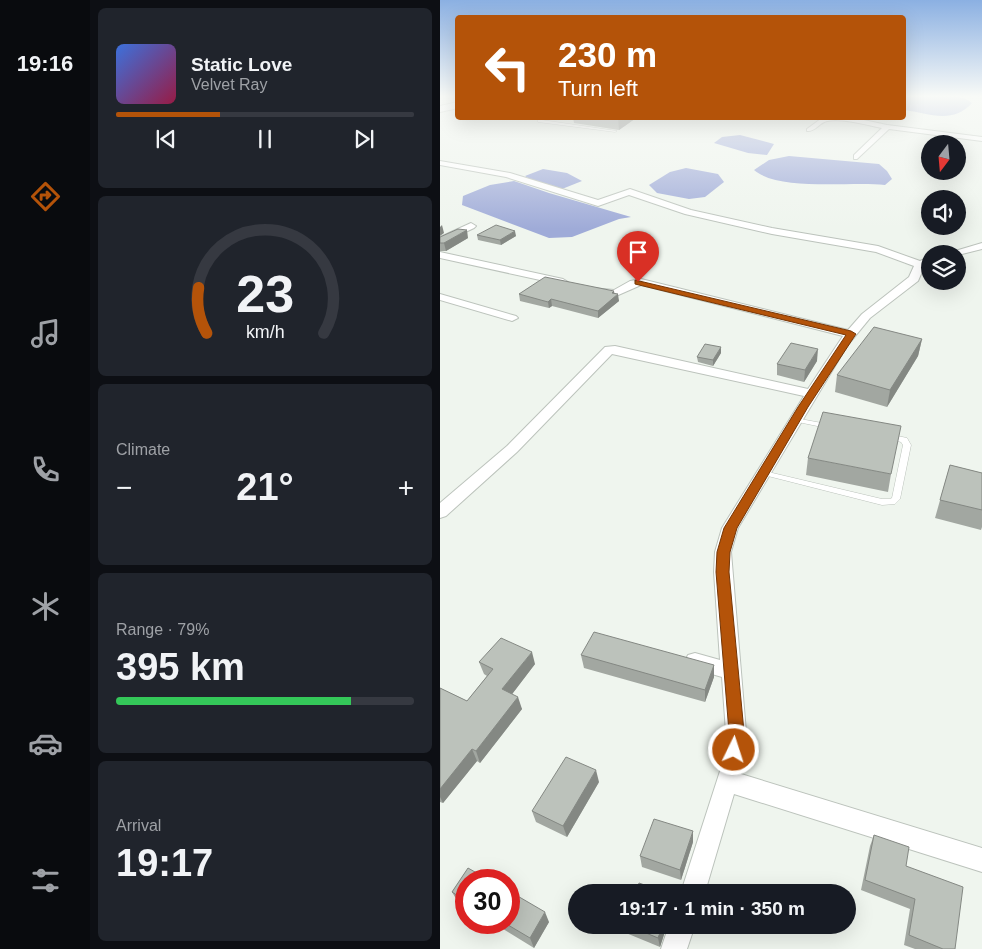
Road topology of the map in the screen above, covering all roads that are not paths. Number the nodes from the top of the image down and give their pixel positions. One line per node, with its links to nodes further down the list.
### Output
1 (874, 140): 2 (street)
2 (857, 157)
3 (440, 163): 9 (street)
4 (471, 226): 5 (street)
5 (440, 241)
6 (982, 246): 7 (street)
7 (966, 250)
8 (440, 256): 13 (street)
9 (921, 261)
10 (921, 268): 13 (street)
11 (440, 297): 12 (street)
12 (512, 318)
13 (851, 334): 14 (street)
14 (811, 394): 15 (street); 19 (street)
15 (795, 420): 16 (lane); 18 (street)
16 (834, 427)
17 (879, 434): 18 (lane)
18 (764, 472): 21 (street)
19 (440, 512)
20 (677, 656): 21 (street)
21 (732, 671): 22 (street)
22 (727, 781): 23 (street); 24 (street)
23 (982, 860)
24 (696, 884)
25 (679, 934): 26 (street)
26 (674, 949)

